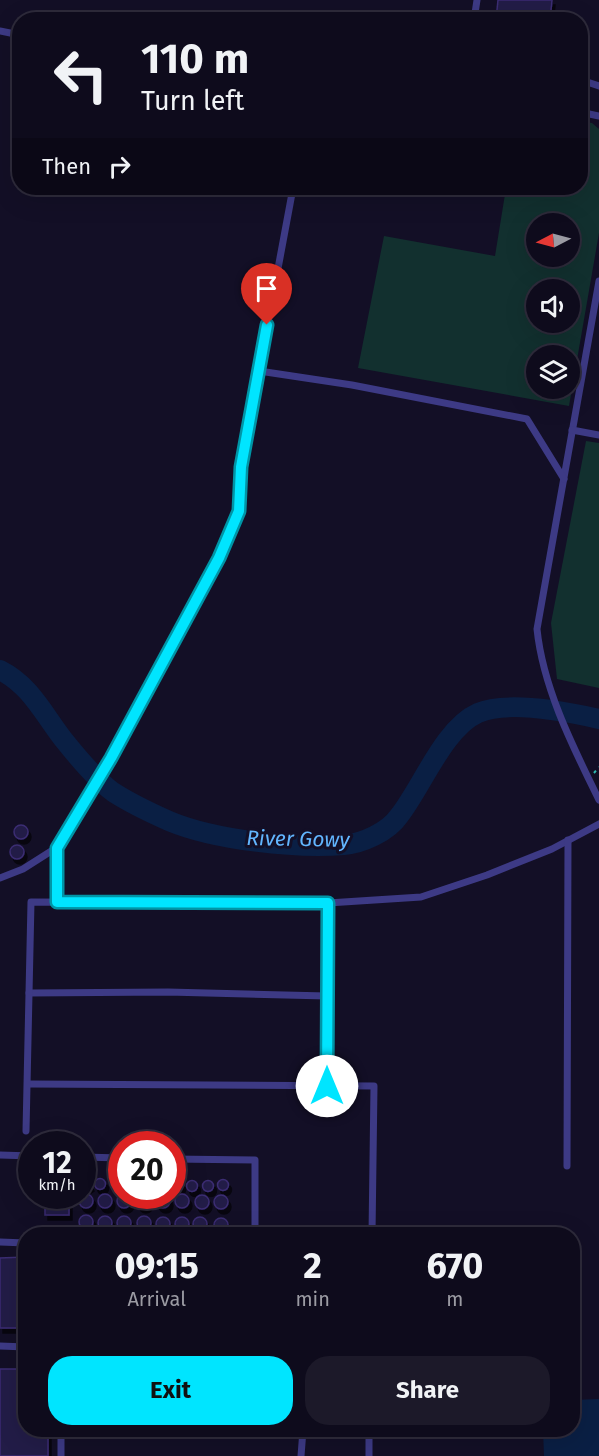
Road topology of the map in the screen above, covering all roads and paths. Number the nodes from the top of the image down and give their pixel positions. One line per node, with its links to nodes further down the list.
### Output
1 (292, 195): 3 (lane)
2 (599, 281): 4 (lane)
3 (259, 371): 6 (lane); 10 (lane)
4 (572, 430): 5 (lane); 6 (lane)
5 (599, 435)
6 (564, 479): 7 (lane)
7 (599, 800)
8 (599, 824): 9 (lane)
9 (568, 840): 13 (lane); 22 (lane)
10 (57, 848): 11 (lane); 12 (lane)
11 (0, 878)
12 (57, 902): 13 (lane); 14 (lane)
13 (328, 903): 15 (lane)
14 (29, 993): 15 (lane); 16 (lane)
15 (327, 996): 17 (lane)
16 (27, 1084): 17 (lane); 18 (lane)
17 (327, 1086): 24 (lane)
18 (26, 1131)
19 (0, 1155): 20 (lane)
20 (18, 1156)
21 (186, 1159): 23 (lane)
22 (567, 1166)
23 (255, 1227)
24 (372, 1227)
25 (0, 1242): 26 (lane)
26 (18, 1243)
27 (0, 1346): 28 (lane)
28 (18, 1347)
29 (61, 1437): 32 (lane)
30 (302, 1437): 33 (lane)
31 (369, 1437): 34 (lane)
32 (61, 1456)
33 (301, 1456)
34 (369, 1456)

